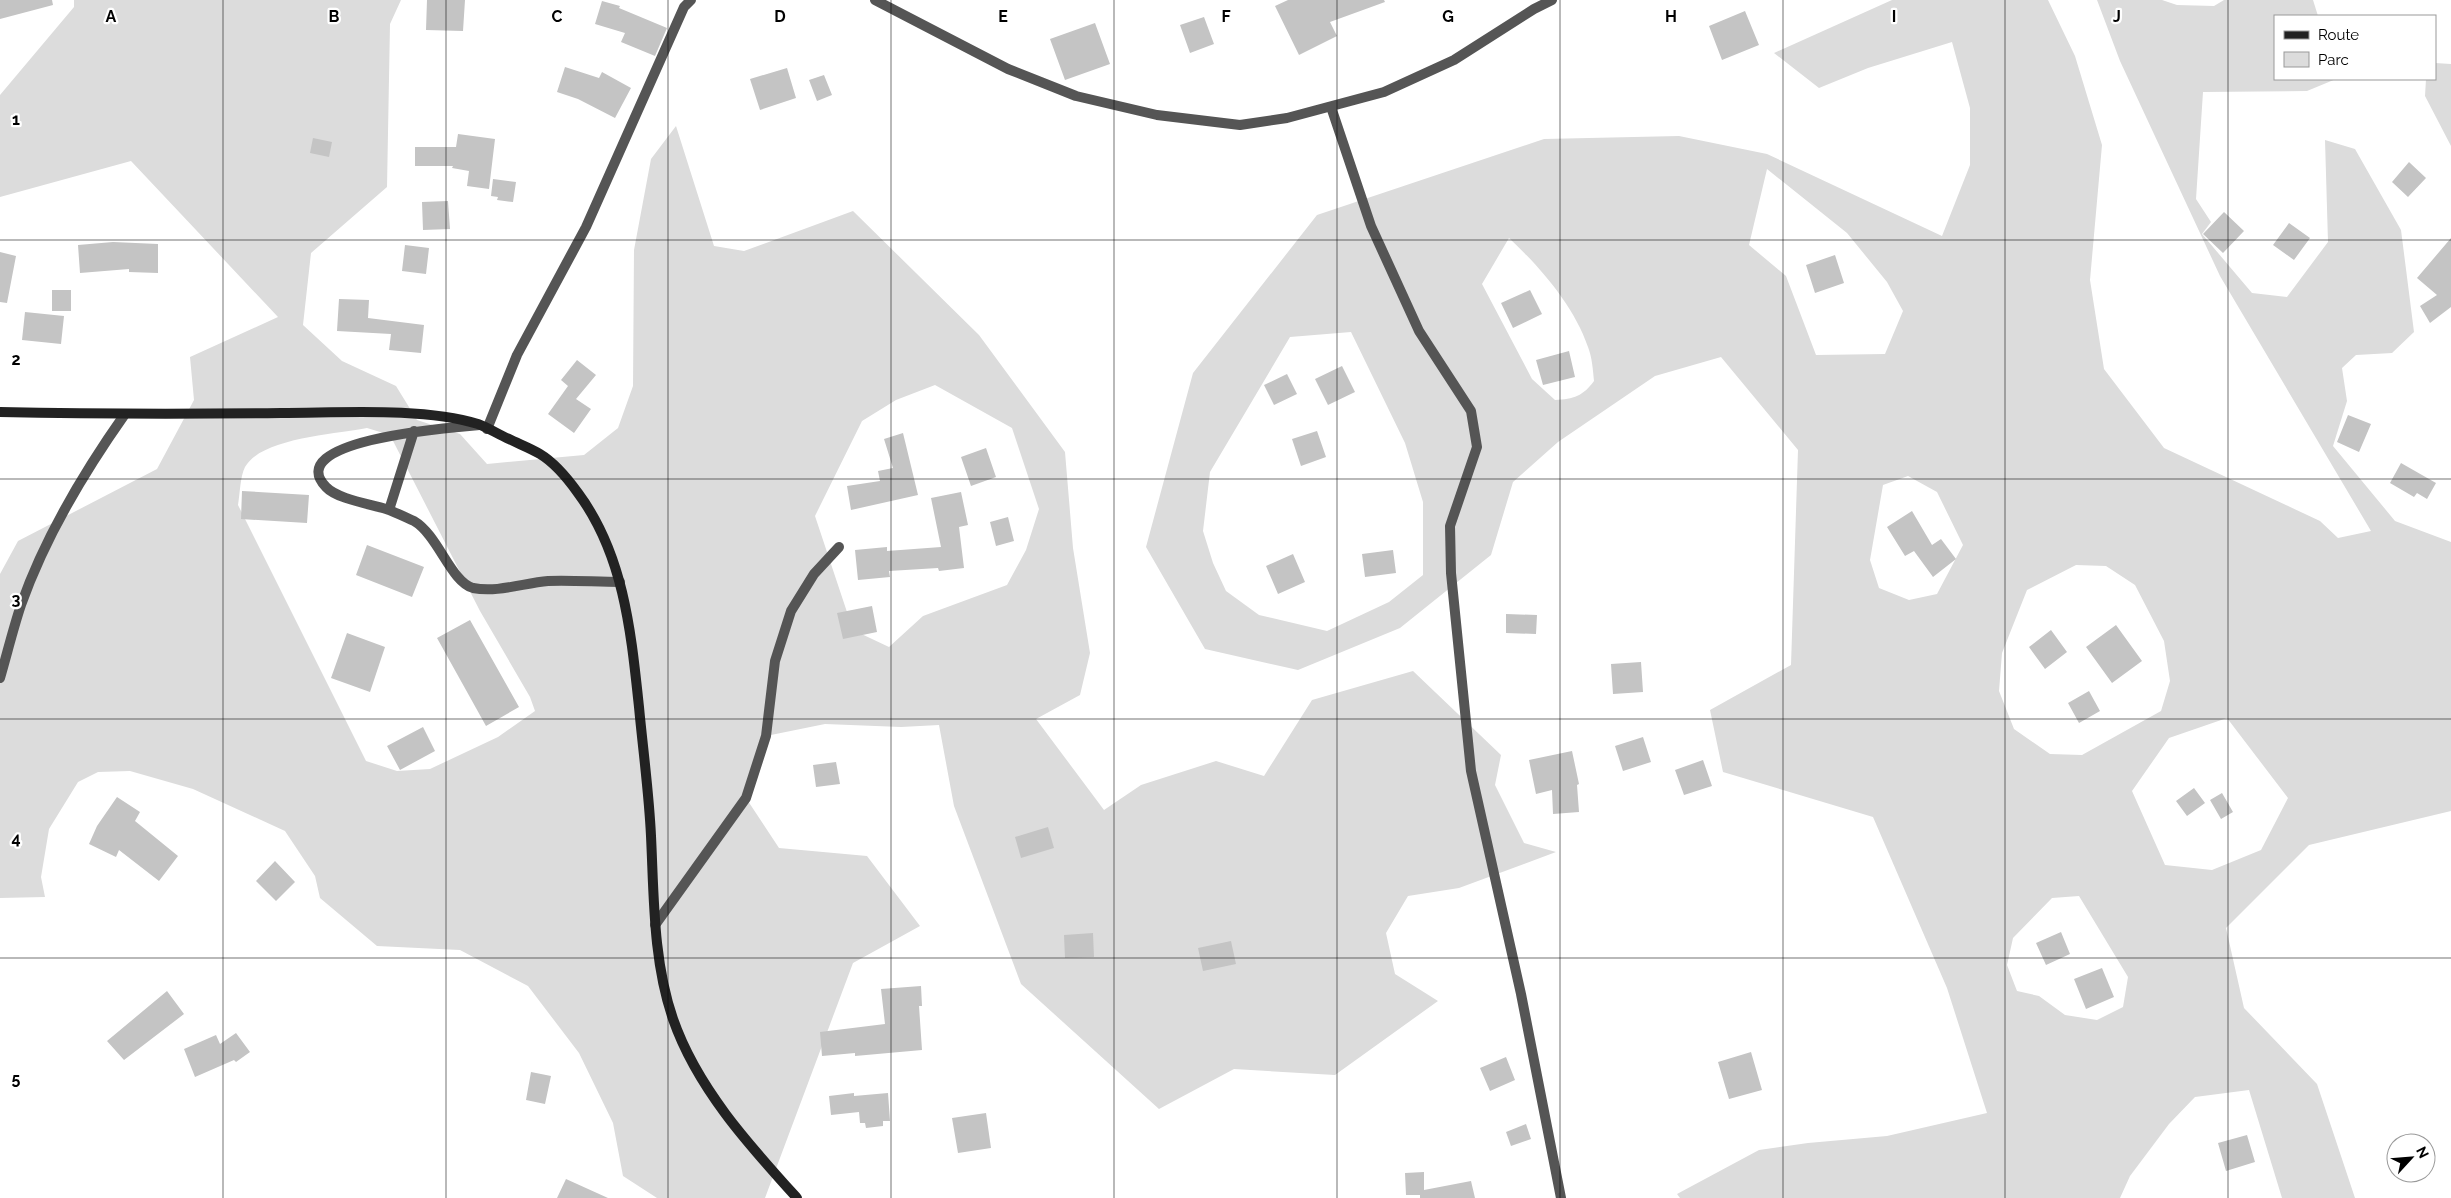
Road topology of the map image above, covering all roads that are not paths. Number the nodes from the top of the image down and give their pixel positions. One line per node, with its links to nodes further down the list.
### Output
1 (875, 0): 4 (street)
2 (1552, 0): 4 (street)
3 (684, 2): 7 (street)
4 (1331, 107): 15 (street)
5 (0, 412): 6 (main road)
6 (125, 414): 7 (main road); 12 (street)
7 (484, 427): 8 (street); 11 (main road)
8 (414, 431): 9 (street); 9 (street)
9 (389, 510): 11 (street)
10 (840, 547): 13 (street)
11 (620, 582): 13 (main road)
12 (0, 678)
13 (655, 925): 14 (main road)
14 (796, 1197)
15 (1562, 1198)

